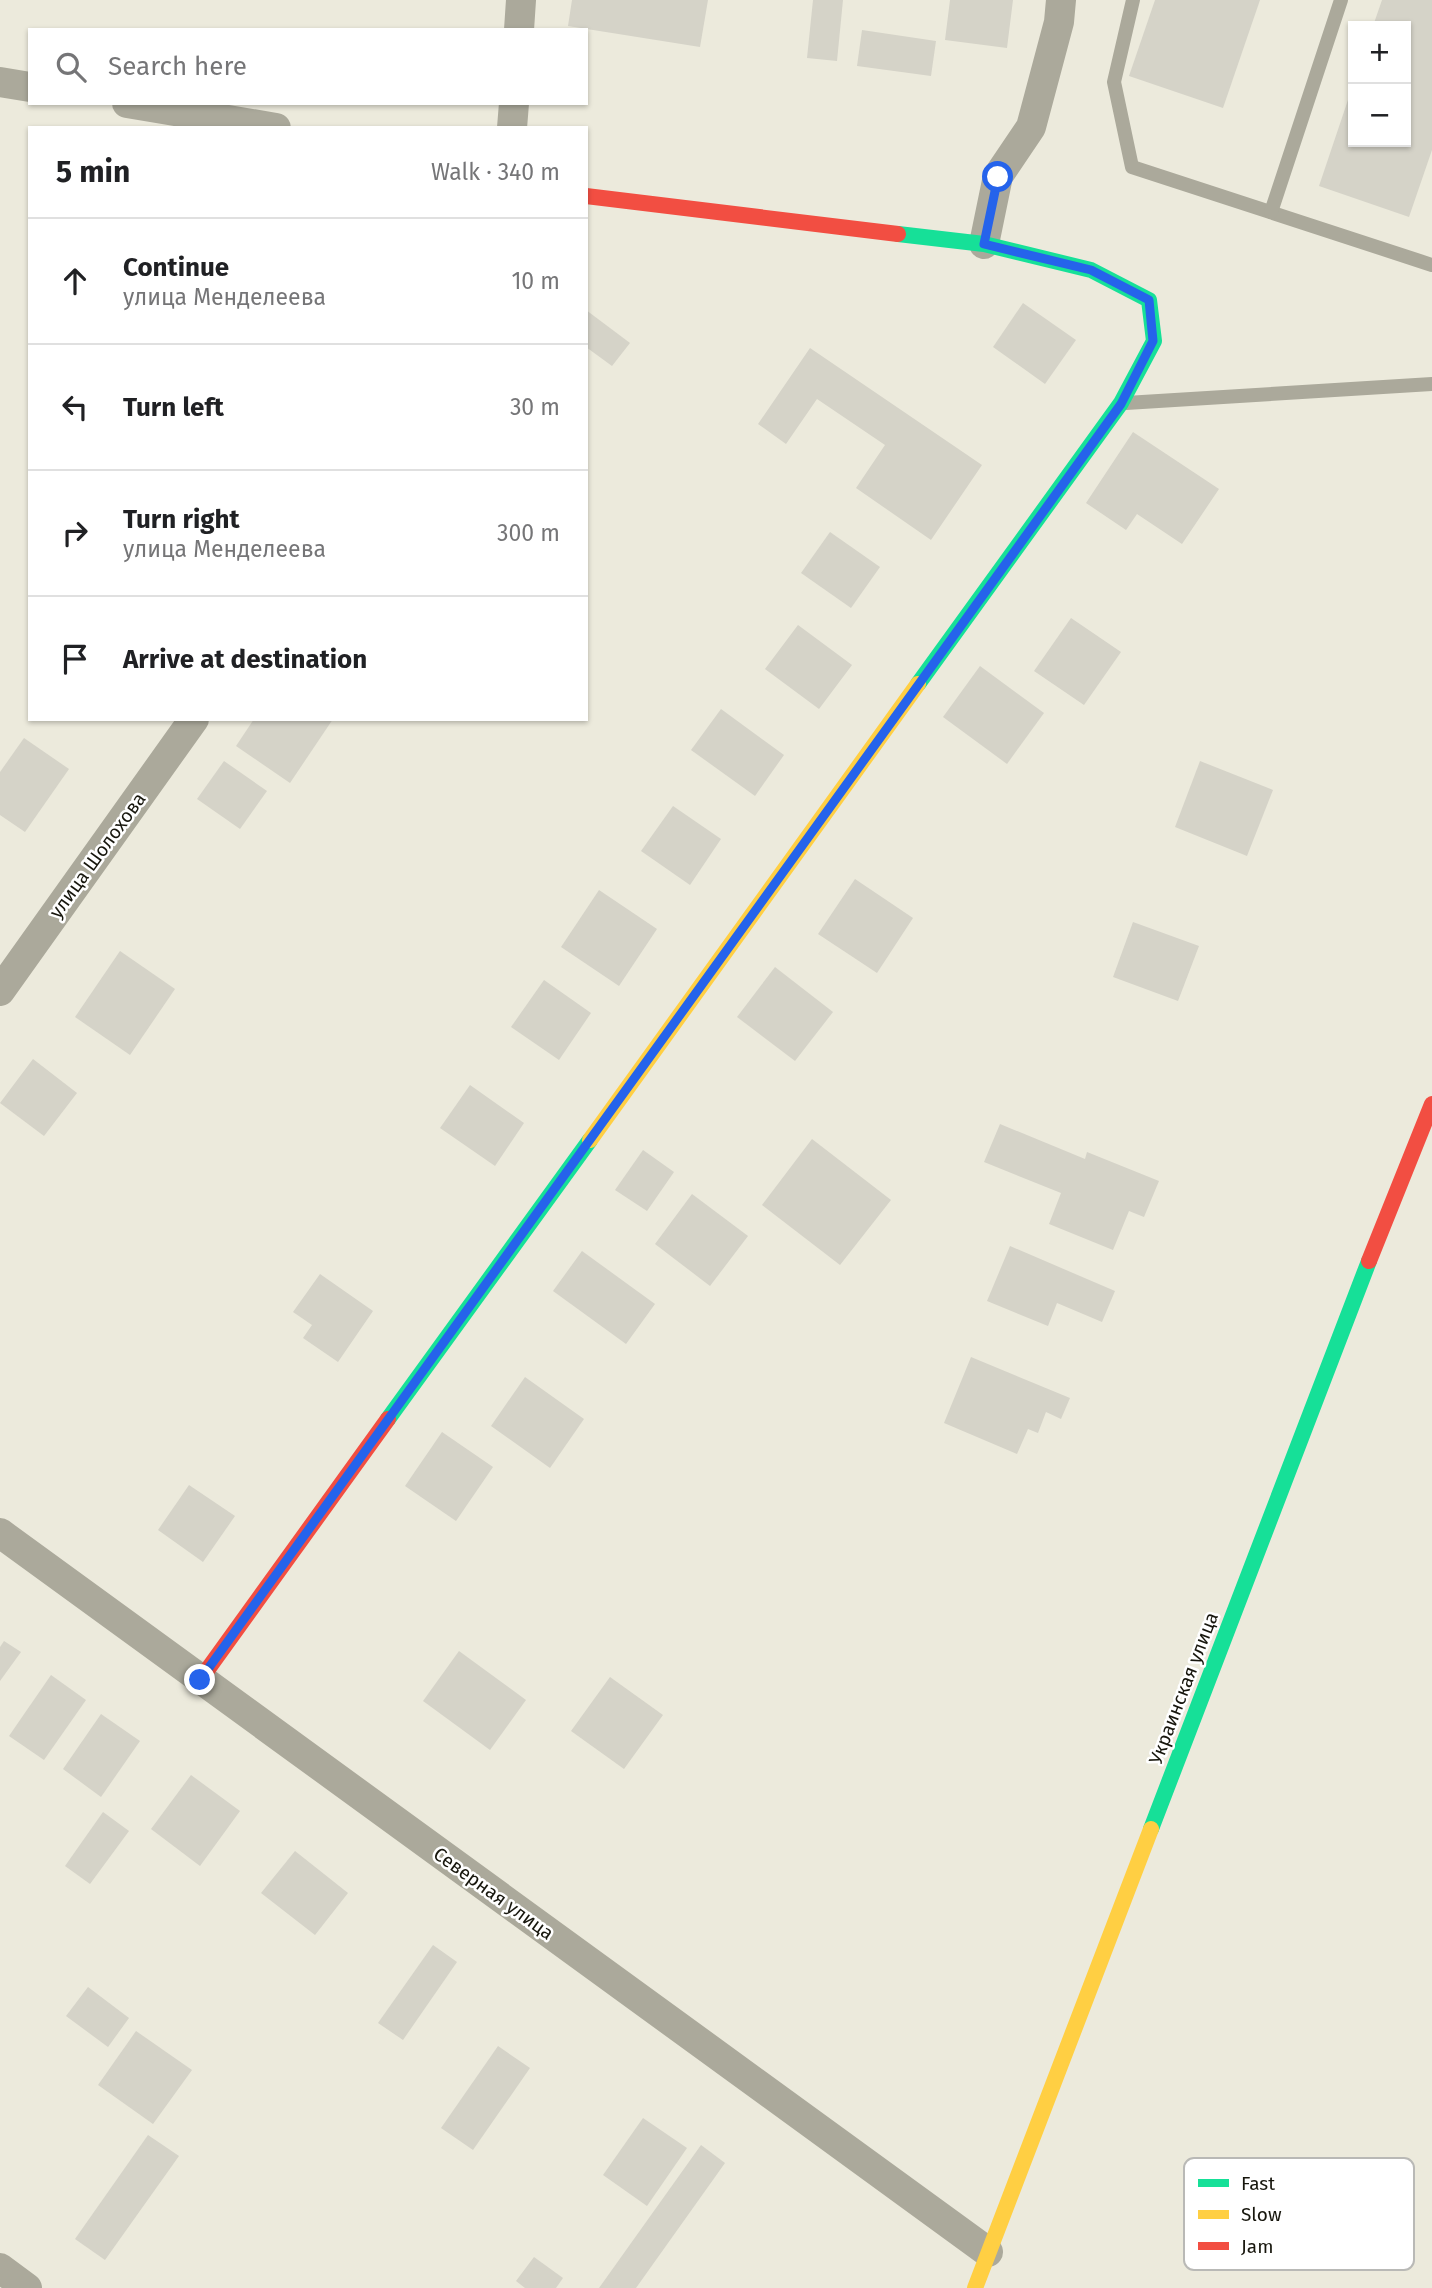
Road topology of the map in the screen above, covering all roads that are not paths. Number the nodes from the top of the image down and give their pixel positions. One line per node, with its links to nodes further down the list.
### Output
1 (521, 0): 5 (street)
2 (1061, 0): 14 (street)
3 (1133, 0): 13 (lane)
4 (1340, 0): 13 (lane)
5 (519, 28)
6 (0, 82): 7 (street)
7 (28, 87)
8 (139, 105): 10 (street)
9 (513, 105): 11 (street)
10 (264, 126)
11 (512, 126)
12 (588, 196): 14 (street)
13 (1271, 212): 15 (lane)
14 (984, 244): 17 (street)
15 (1432, 265)
16 (1432, 384): 17 (lane)
17 (1121, 404): 22 (street)
18 (193, 721): 19 (street, улица Шолохова)
19 (0, 991)
20 (1432, 1104): 23 (street, Украинская улица)
21 (0, 1533): 22 (street, Северная улица)
22 (200, 1680): 23 (street, Северная улица)
23 (988, 2252): 26 (street, Украинская улица)
24 (0, 2268): 25 (street)
25 (27, 2288)
26 (975, 2288)

